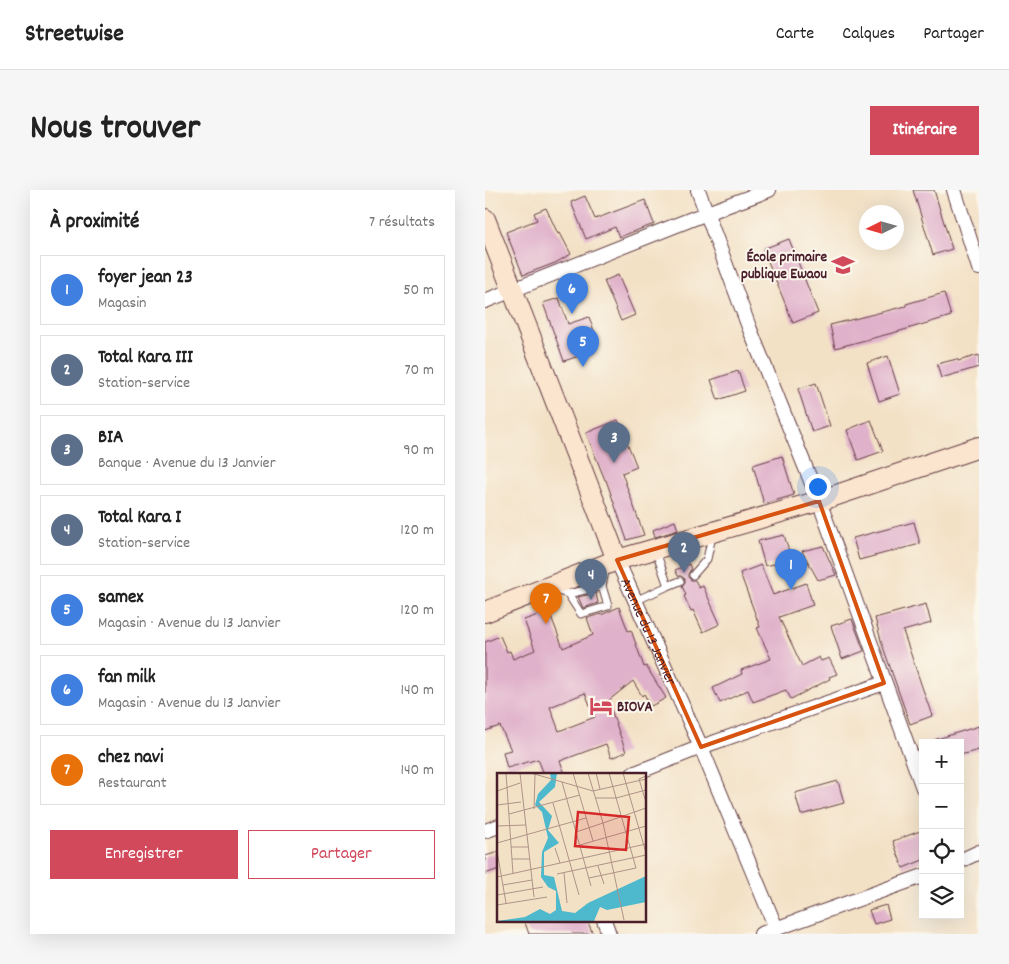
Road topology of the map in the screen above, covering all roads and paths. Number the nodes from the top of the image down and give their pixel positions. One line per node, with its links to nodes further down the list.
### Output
1 (698, 190): 4 (street)
2 (769, 190): 4 (street)
3 (954, 190): 6 (street)
4 (707, 212): 7 (street); 10 (street)
5 (485, 219): 7 (main road, Avenue du 13 Janvier)
6 (979, 268)
7 (513, 290): 8 (street); 13 (main road, Avenue du 13 Janvier)
8 (485, 301)
9 (979, 447): 10 (main road)
10 (819, 501): 11 (main road); 22 (street)
11 (713, 532): 12 (main road); 14 (lane)
12 (655, 549): 13 (main road); 17 (lane)
13 (611, 562): 16 (lane); 18 (main road); 20 (street, Avenue du 13 Janvier)
14 (693, 575)
15 (680, 581): 17 (lane)
16 (602, 586): 19 (lane); 19 (lane)
17 (668, 586): 20 (lane)
18 (547, 587): 19 (lane); 21 (main road)
19 (568, 594)
20 (635, 600): 23 (street, Avenue du 13 Janvier)
21 (485, 612)
22 (884, 683): 23 (street); 25 (street)
23 (701, 747): 24 (street); 32 (street, Avenue du 13 Janvier)
24 (636, 773)
25 (922, 784)
26 (497, 827): 27 (street)
27 (485, 831)
28 (979, 852): 29 (street)
29 (964, 859)
30 (919, 877): 32 (street)
31 (605, 922): 33 (street)
32 (776, 928): 34 (street)
33 (609, 934)
34 (761, 934)

